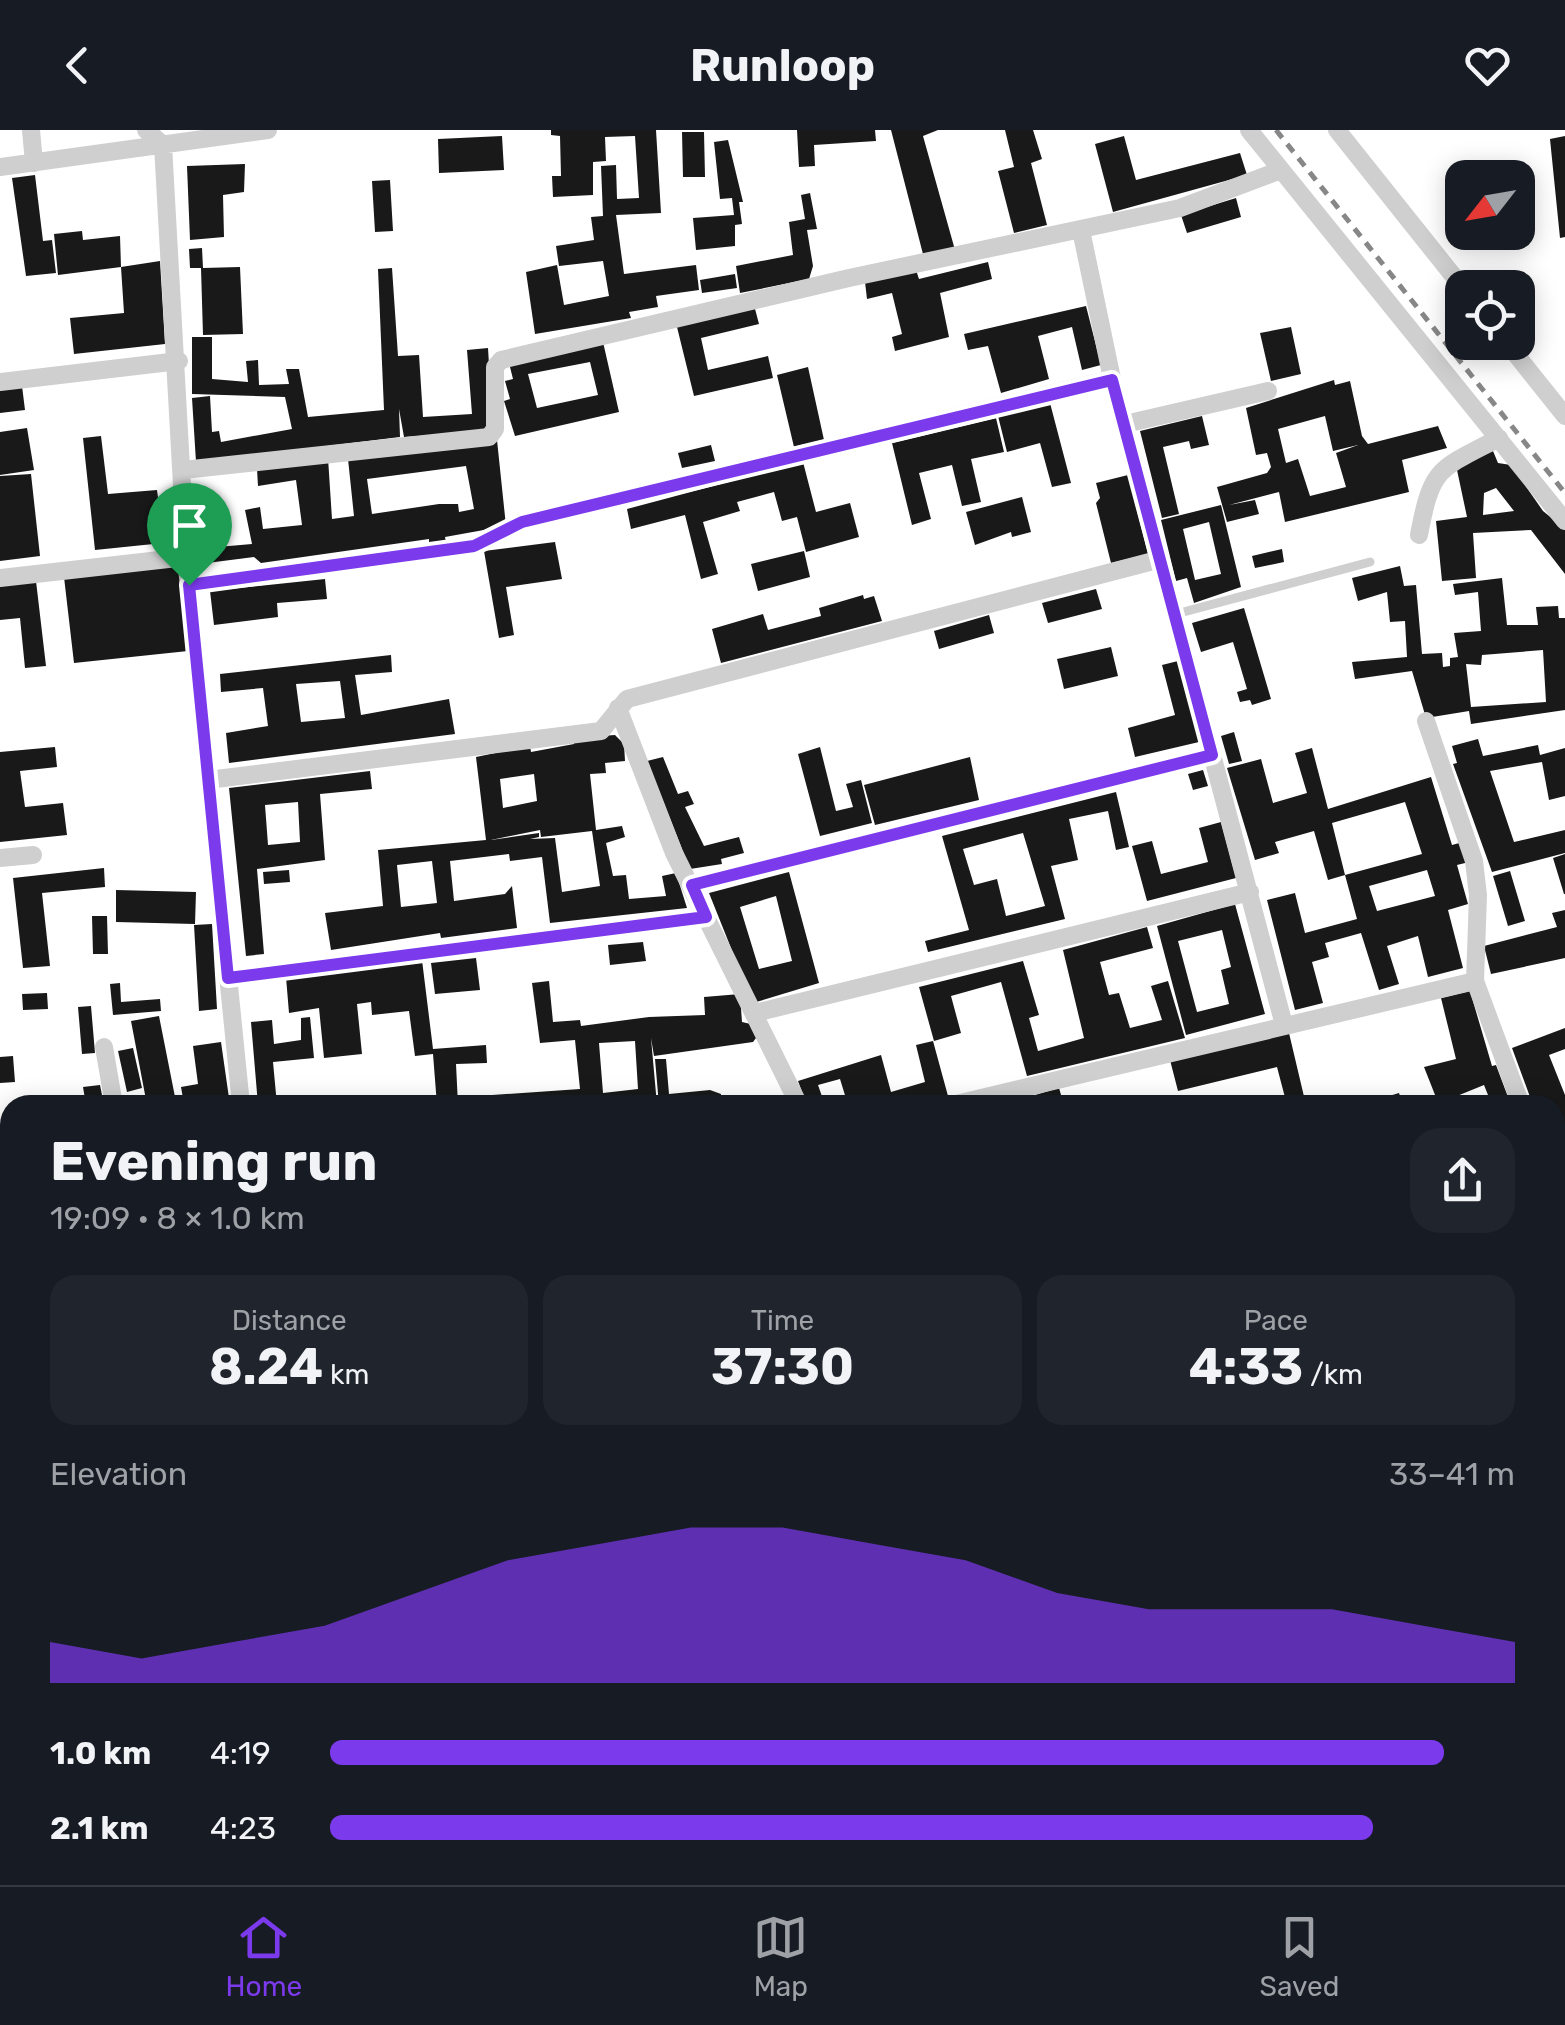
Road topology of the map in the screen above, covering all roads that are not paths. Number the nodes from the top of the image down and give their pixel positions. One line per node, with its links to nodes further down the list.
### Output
1 (31, 130): 7 (street)
2 (146, 130): 6 (street)
3 (268, 130): 6 (street)
4 (1249, 130): 9 (street)
5 (1337, 130): 11 (street)
6 (164, 145): 7 (street); 13 (street)
7 (34, 163): 8 (street)
8 (0, 167)
9 (1282, 170): 10 (street); 19 (street)
10 (1081, 230): 14 (street); 20 (street)
11 (1448, 270)
12 (1520, 360): 17 (street)
13 (179, 361): 15 (street); 20 (street)
14 (1112, 380): 18 (street); 27 (street)
15 (0, 382)
16 (1268, 391): 18 (street)
17 (1565, 416)
18 (1124, 424): 24 (street)
19 (1499, 438): 21 (street); 22 (street)
20 (184, 470): 23 (street)
21 (1565, 522)
22 (1419, 535)
23 (186, 557): 26 (street); 27 (street)
24 (1161, 559): 28 (street); 29 (street)
25 (1370, 562): 28 (lane)
26 (0, 578)
27 (189, 585): 32 (street)
28 (1176, 614): 31 (street)
29 (618, 708): 32 (street); 35 (street)
30 (1426, 720): 39 (street)
31 (1212, 755): 35 (street); 36 (street)
32 (208, 780): 38 (street)
33 (33, 855): 34 (street)
34 (0, 858)
35 (692, 885): 37 (street)
36 (1250, 892): 40 (street); 41 (street)
37 (706, 917): 38 (street); 40 (street)
38 (228, 978): 44 (street)
39 (1475, 981): 41 (street); 47 (street)
40 (755, 1013): 45 (street)
41 (1284, 1025): 46 (street)
42 (104, 1047): 43 (street)
43 (112, 1095)
44 (240, 1095)
45 (794, 1095)
46 (994, 1095)
47 (1517, 1095)

